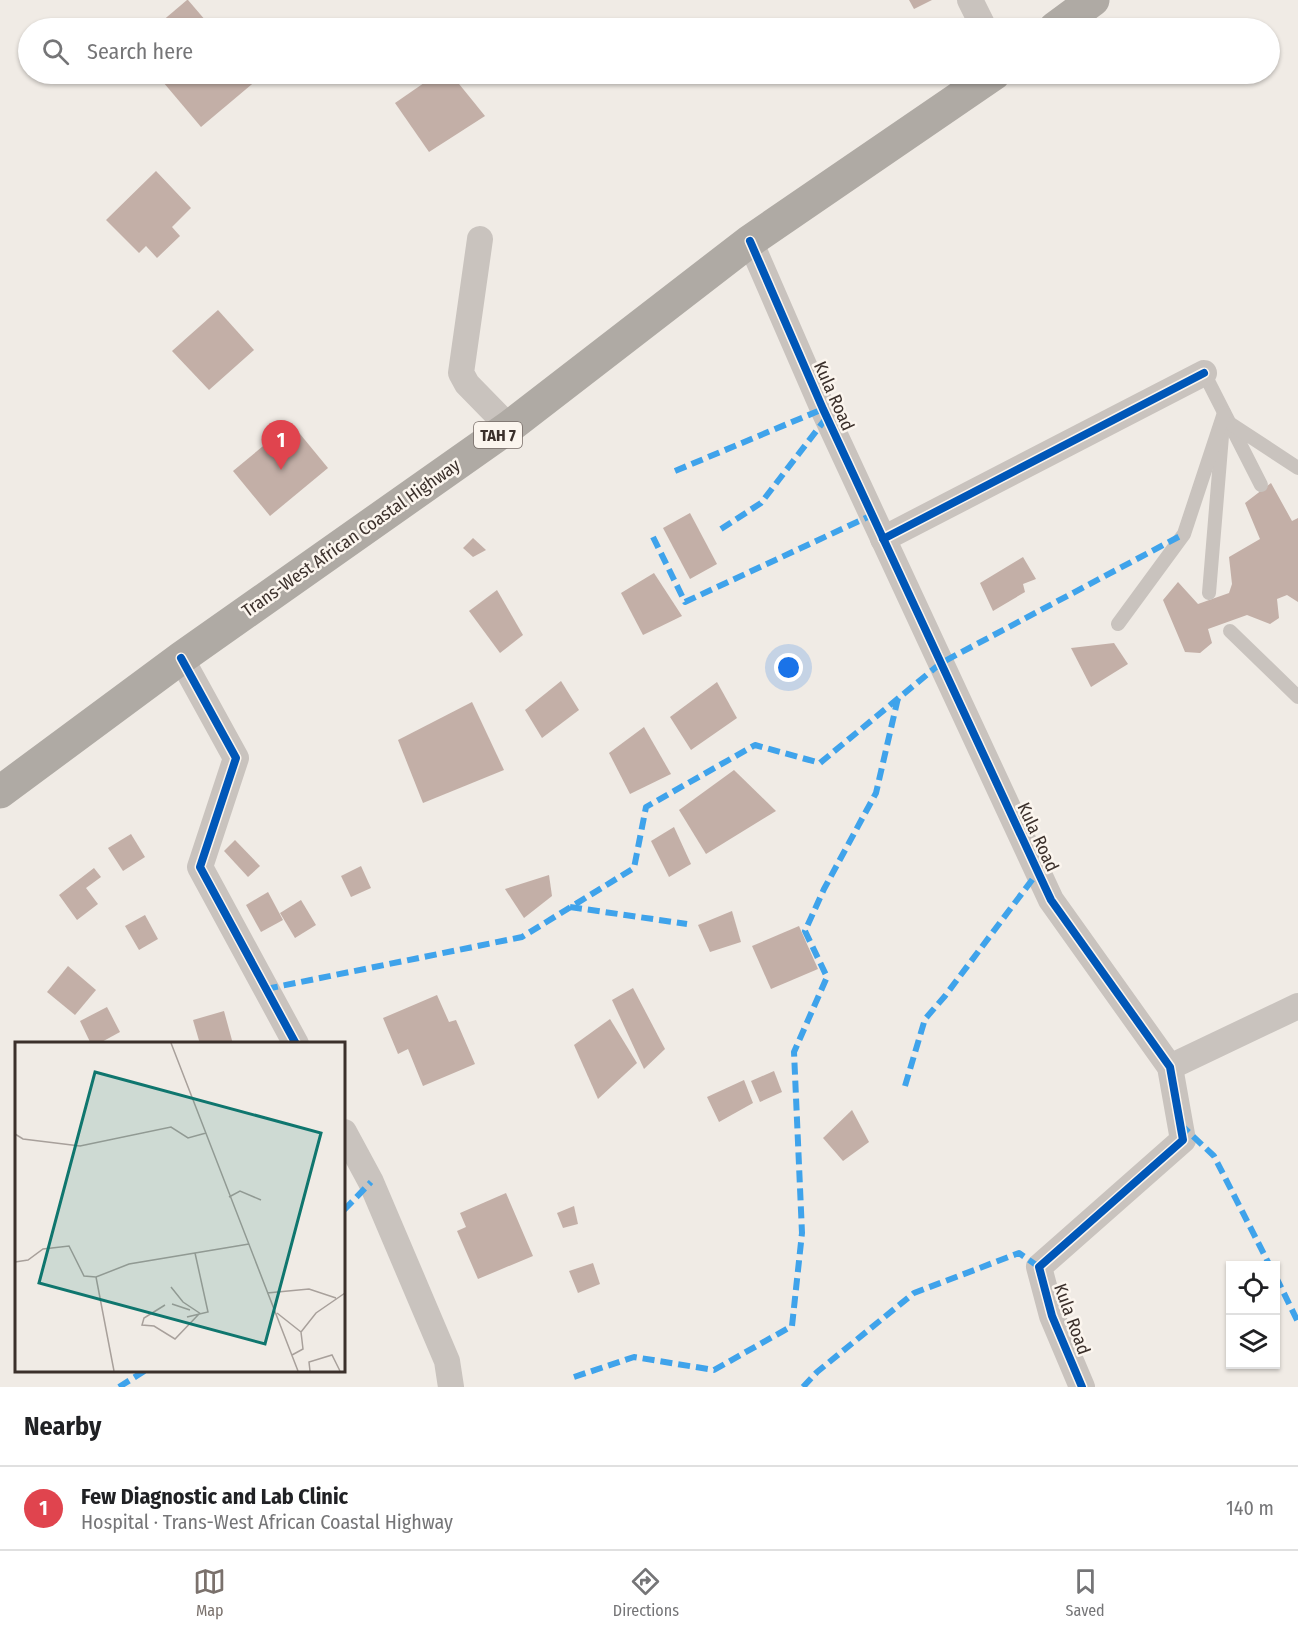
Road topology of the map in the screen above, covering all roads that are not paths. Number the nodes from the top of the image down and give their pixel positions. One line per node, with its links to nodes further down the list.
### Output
1 (969, 0): 3 (street)
2 (1092, 0): 4 (highway)
3 (979, 18)
4 (1068, 18)
5 (979, 84): 7 (highway, Trans-West African Coastal Highway / TAH 7)
6 (480, 239): 10 (street)
7 (750, 241): 10 (highway, Trans-West African Coastal Highway / TAH 7); 13 (street, Kula Road)
8 (1204, 373): 9 (lane); 13 (street)
9 (1227, 418): 11 (lane); 12 (lane); 14 (lane); 15 (lane)
10 (509, 427): 17 (highway, Trans-West African Coastal Highway / TAH 7)
11 (1298, 468)
12 (1261, 485)
13 (883, 539): 22 (street, Kula Road)
14 (1209, 593)
15 (1118, 624)
16 (1230, 631): 18 (lane)
17 (181, 658): 19 (highway, Trans-West African Coastal Highway / TAH 7); 21 (street)
18 (1298, 697)
19 (0, 792)
20 (1298, 1006): 22 (street)
21 (295, 1042)
22 (1170, 1067): 25 (street, Kula Road)
23 (345, 1134): 24 (street)
24 (451, 1387)
25 (1082, 1387)

